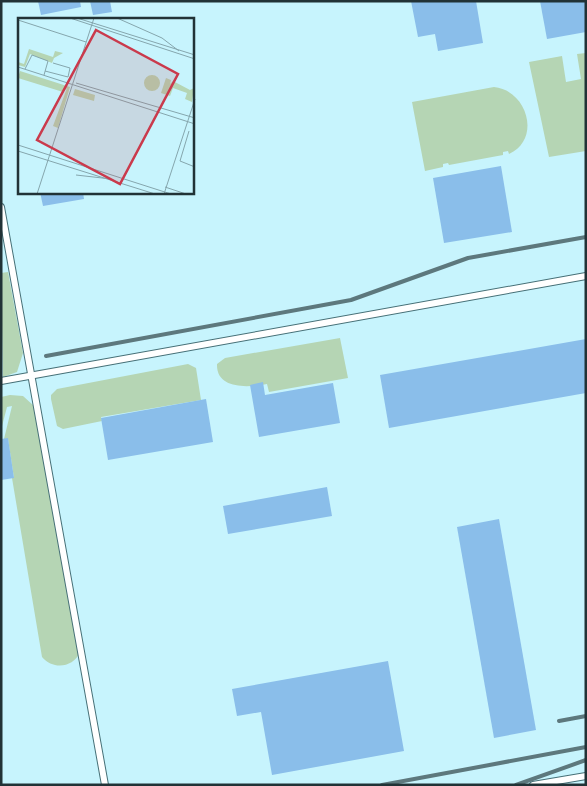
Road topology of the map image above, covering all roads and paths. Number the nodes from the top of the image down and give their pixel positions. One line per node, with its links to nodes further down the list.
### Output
1 (1, 207): 3 (lane)
2 (586, 276): 3 (lane)
3 (33, 376): 4 (lane); 6 (lane)
4 (1, 380)
5 (586, 776): 7 (lane)
6 (105, 785)
7 (533, 785)

